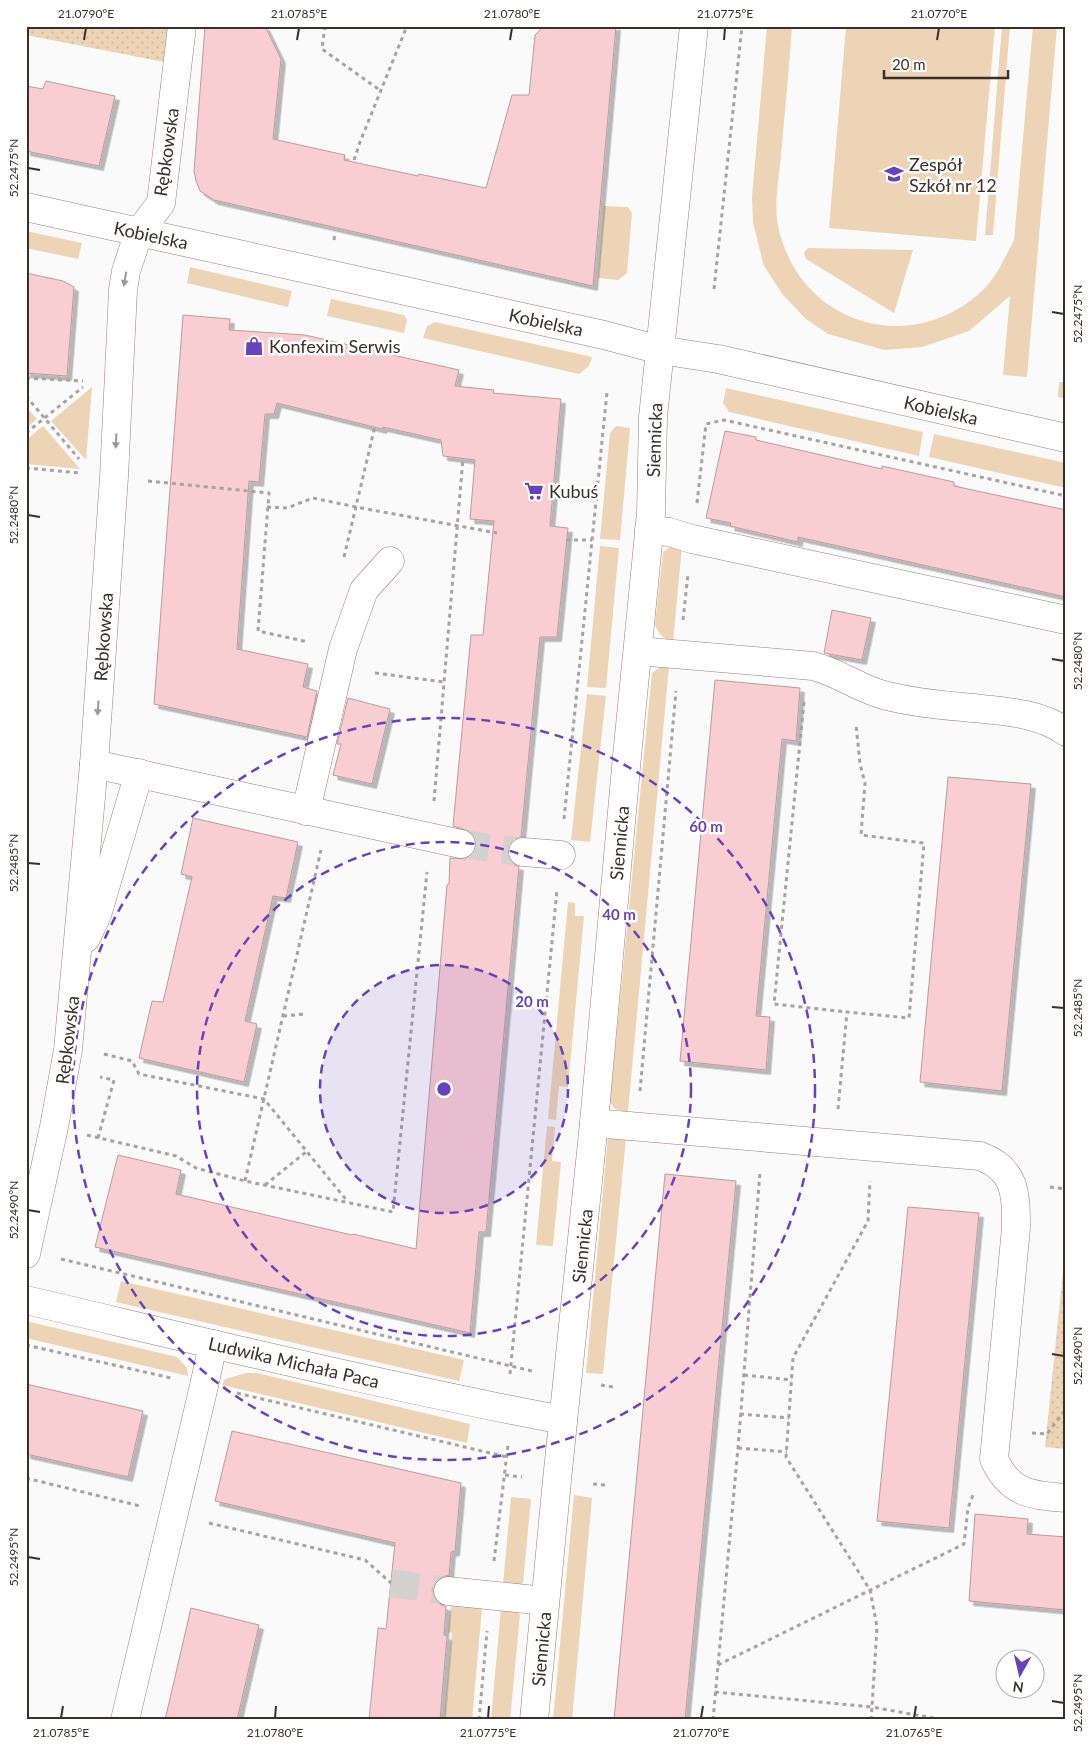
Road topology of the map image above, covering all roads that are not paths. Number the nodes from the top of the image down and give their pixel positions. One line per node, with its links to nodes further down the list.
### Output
1 (182, 26): 4 (street, Rębkowska)
2 (694, 26): 5 (street, Siennicka)
3 (26, 208): 4 (street, Kobielska)
4 (139, 232): 5 (street, Kobielska); 12 (street, Rębkowska, one-way to 12)
5 (660, 350): 6 (street, Kobielska); 7 (street, Siennicka)
6 (1066, 438)
7 (649, 530): 9 (street); 10 (street, Siennicka)
8 (390, 561): 14 (street)
9 (1066, 620)
10 (638, 651): 11 (street); 19 (street, Siennicka)
11 (1066, 732)
12 (94, 764): 13 (street); 18 (street, Rębkowska)
13 (139, 773): 14 (street); 18 (street)
14 (317, 814): 15 (street)
15 (461, 844)
16 (522, 852): 17 (street)
17 (561, 855)
18 (78, 948): 20 (street, Rębkowska)
19 (594, 1123): 23 (street, Siennicka); 24 (street)
20 (26, 1252)
21 (26, 1300): 22 (street, Ludwika Michała Paca)
22 (213, 1344): 23 (street, Ludwika Michała Paca); 27 (street)
23 (563, 1420): 26 (street, Siennicka)
24 (1066, 1498)
25 (448, 1591): 26 (street)
26 (545, 1601): 28 (street, Siennicka)
27 (125, 1720)
28 (534, 1720)

